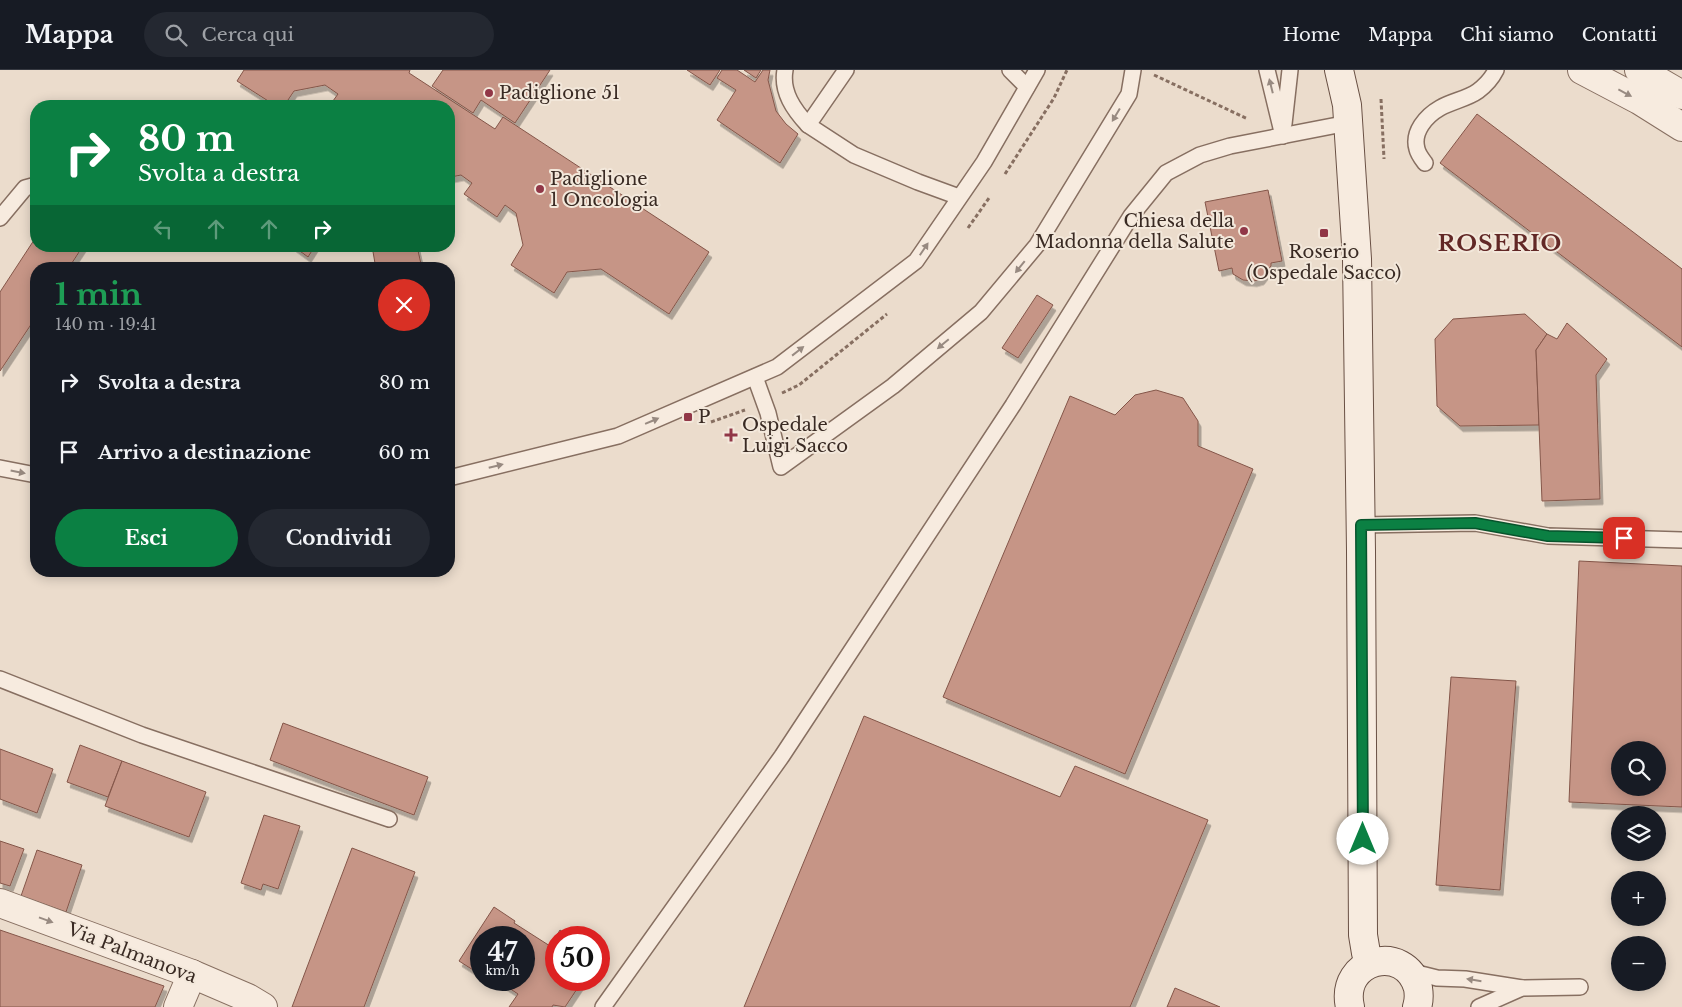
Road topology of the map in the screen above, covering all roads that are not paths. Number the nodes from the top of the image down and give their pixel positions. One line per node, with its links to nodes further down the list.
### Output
1 (785, 70): 16 (lane)
2 (846, 70): 16 (lane)
3 (1010, 70): 13 (lane)
4 (1037, 70): 13 (lane)
5 (1133, 70): 23 (lane, one-way to 23)
6 (1267, 70): 18 (lane, one-way to 6)
7 (1290, 70): 18 (lane)
8 (1339, 70): 15 (main road)
9 (1355, 70): 15 (main road)
10 (1496, 70): 19 (lane)
11 (1582, 70): 17 (main road, one-way to 17)
12 (1640, 70): 14 (main road)
13 (1027, 87): 21 (lane)
14 (1682, 96)
15 (1348, 114): 18 (lane); 27 (main road)
16 (808, 125): 21 (lane)
17 (1682, 127)
18 (1283, 136): 39 (lane)
19 (1425, 163)
20 (30, 186): 22 (lane)
21 (959, 197): 23 (lane, one-way to 21)
22 (0, 218)
23 (755, 377): 26 (lane, one-way to 23)
24 (0, 468): 25 (lane, one-way to 25)
25 (30, 474)
26 (455, 477)
27 (1361, 525): 28 (lane); 32 (main road)
28 (1682, 540)
29 (0, 679): 30 (lane)
30 (389, 819)
31 (0, 903): 34 (main road, Via Palmanova, one-way to 34)
32 (1370, 963): 33 (main road); 40 (main road)
33 (1409, 971): 36 (lane, one-way to 33); 41 (main road)
34 (192, 974): 37 (main road); 38 (main road, Via Palmanova)
35 (1580, 987): 36 (lane)
36 (1522, 988): 42 (lane)
37 (178, 1007)
38 (263, 1007)
39 (603, 1007)
40 (1350, 1007)
41 (1417, 1007)
42 (1480, 1007)

